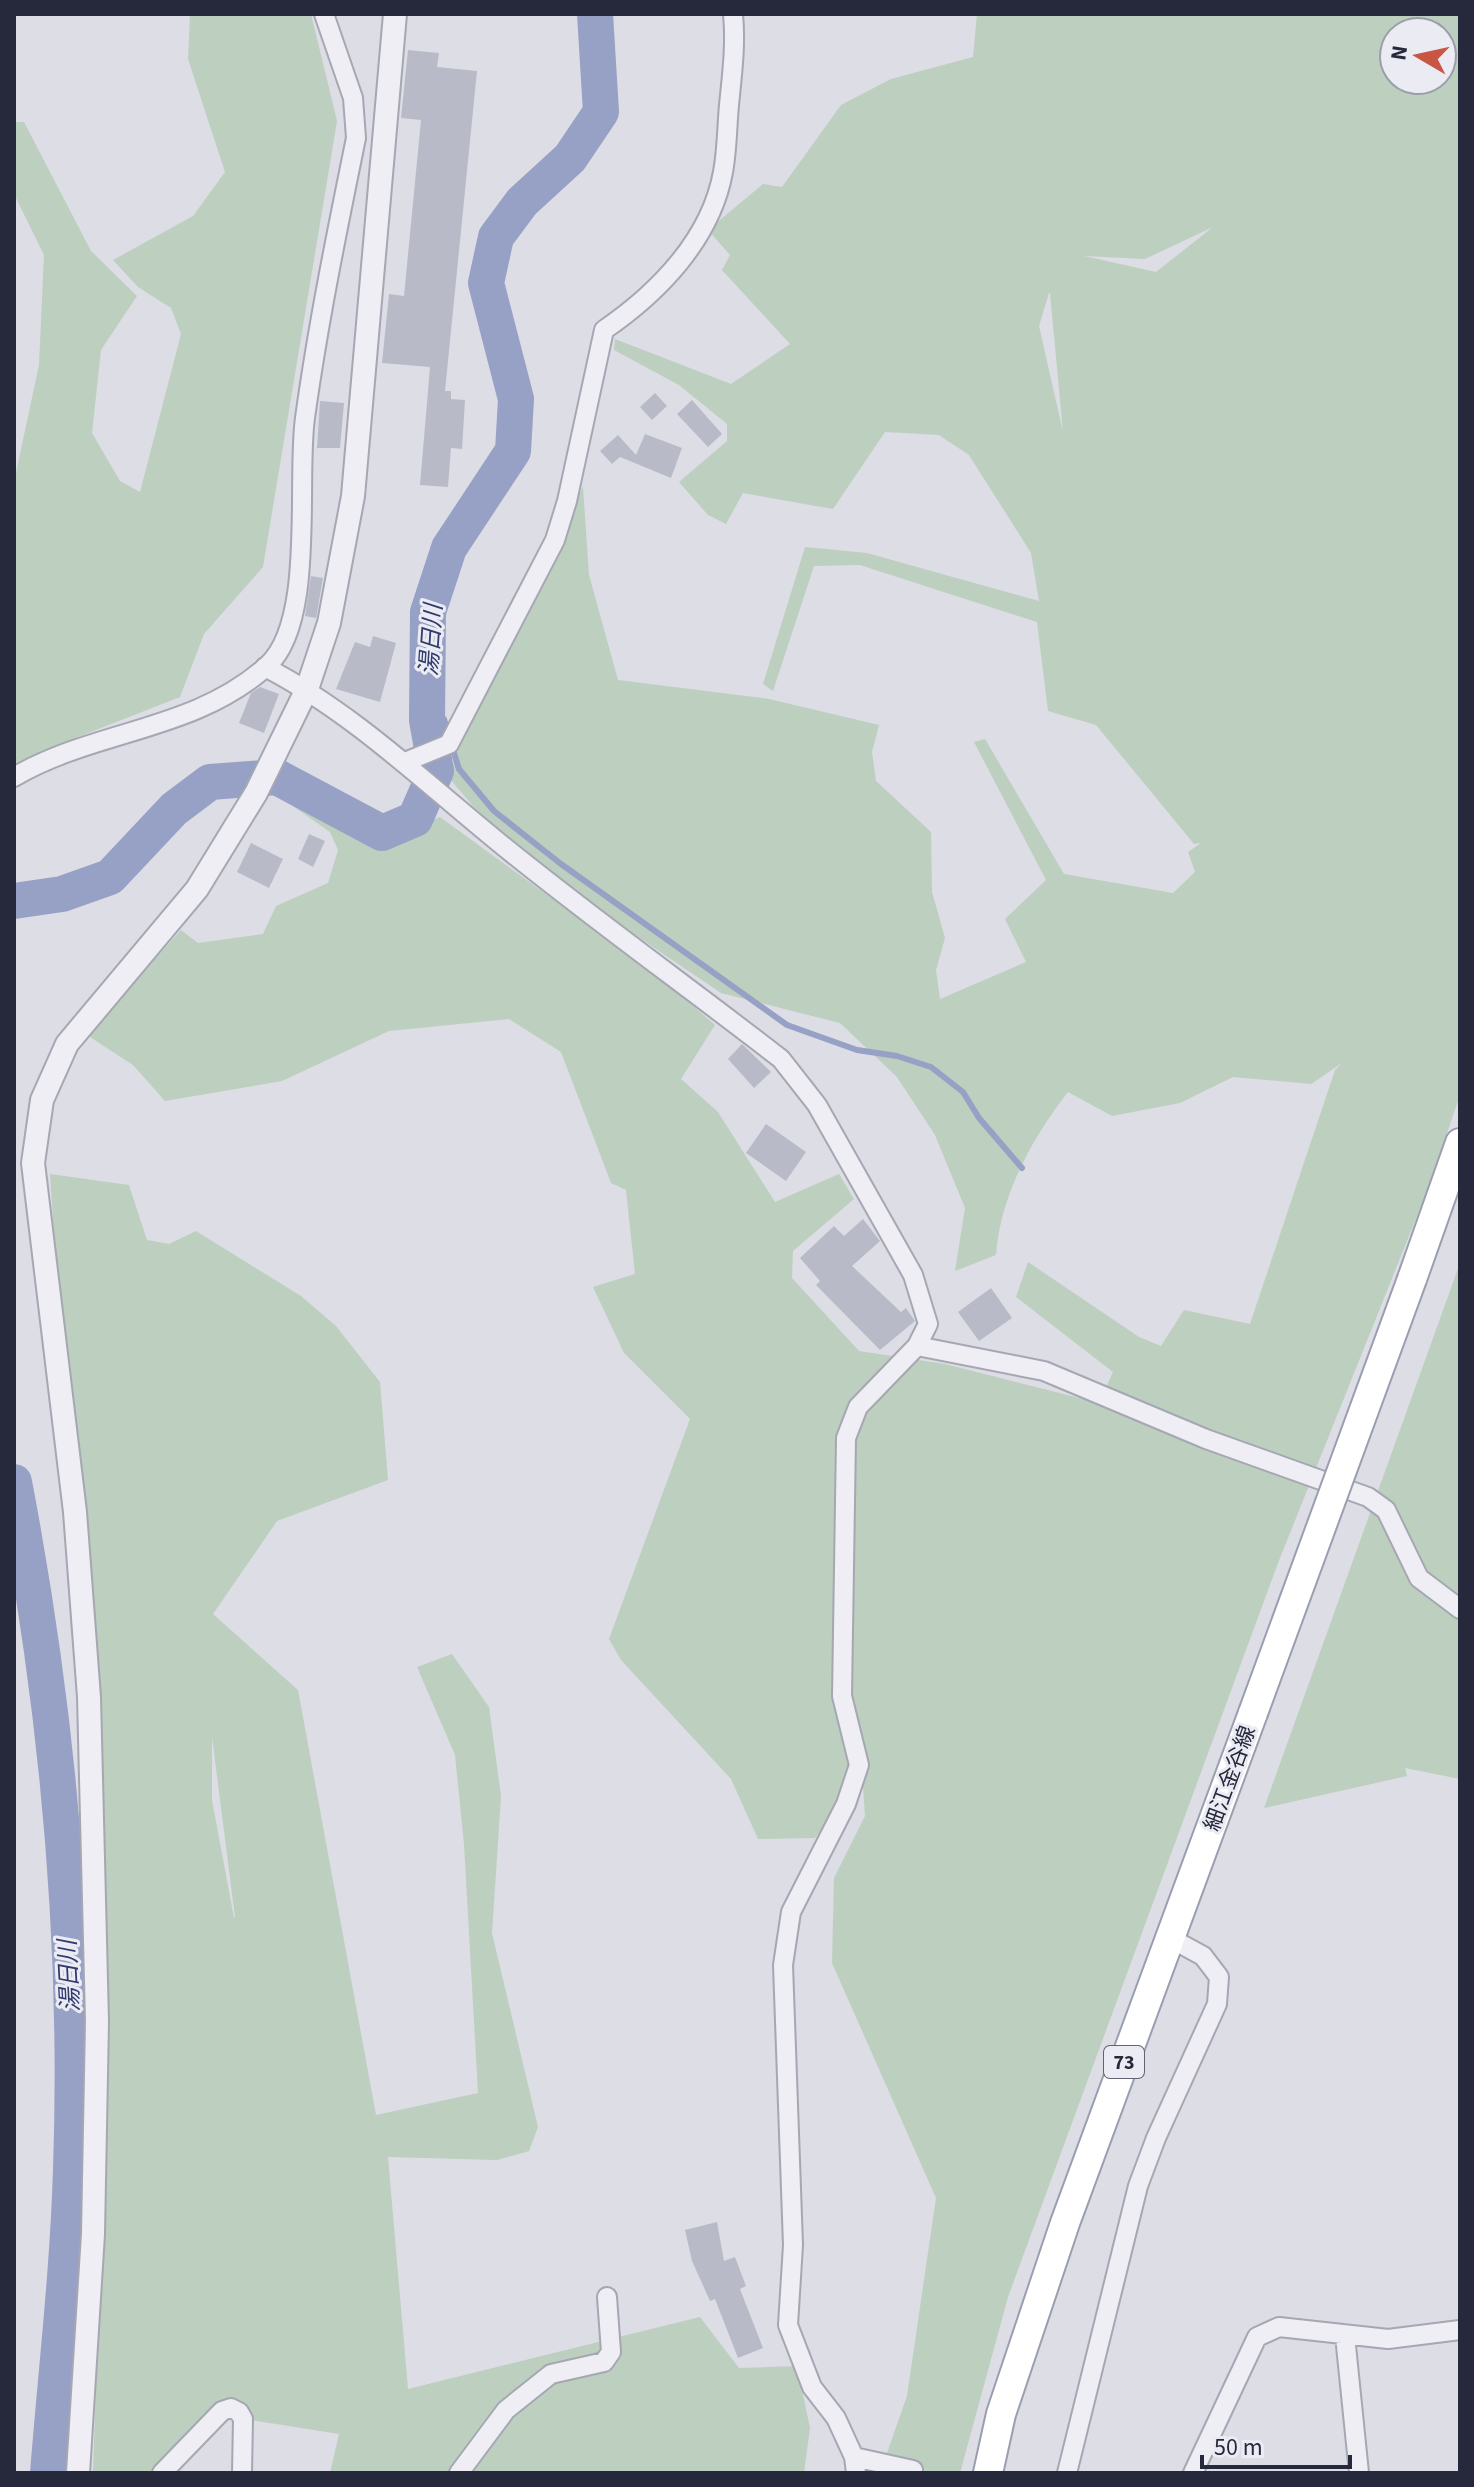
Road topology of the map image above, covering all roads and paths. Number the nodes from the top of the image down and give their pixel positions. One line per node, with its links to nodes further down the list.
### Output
1 (324, 14): 4 (street)
2 (395, 14): 5 (street)
3 (733, 14): 6 (street)
4 (265, 667): 5 (street); 7 (street)
5 (307, 689): 6 (street); 18 (street)
6 (405, 762): 9 (street)
7 (14, 777)
8 (1460, 1143): 11 (main road, 細江金谷線 / 73, bridge)
9 (917, 1346): 10 (street); 16 (street)
10 (1460, 1609)
11 (1170, 1938): 15 (main road, 細江金谷線 / 73); 24 (street)
12 (607, 2297): 21 (street)
13 (1460, 2330): 14 (street)
14 (1345, 2336): 25 (street); 26 (street)
15 (1001, 2414): 22 (main road, 細江金谷線 / 73); 23 (main road, 細江金谷線 / 73)
16 (855, 2465): 17 (street)
17 (913, 2470)
18 (78, 2473)
19 (162, 2473): 20 (street)
20 (242, 2473)
21 (459, 2473)
22 (974, 2473)
23 (988, 2473)
24 (1067, 2473)
25 (1193, 2473)
26 (1359, 2473)

